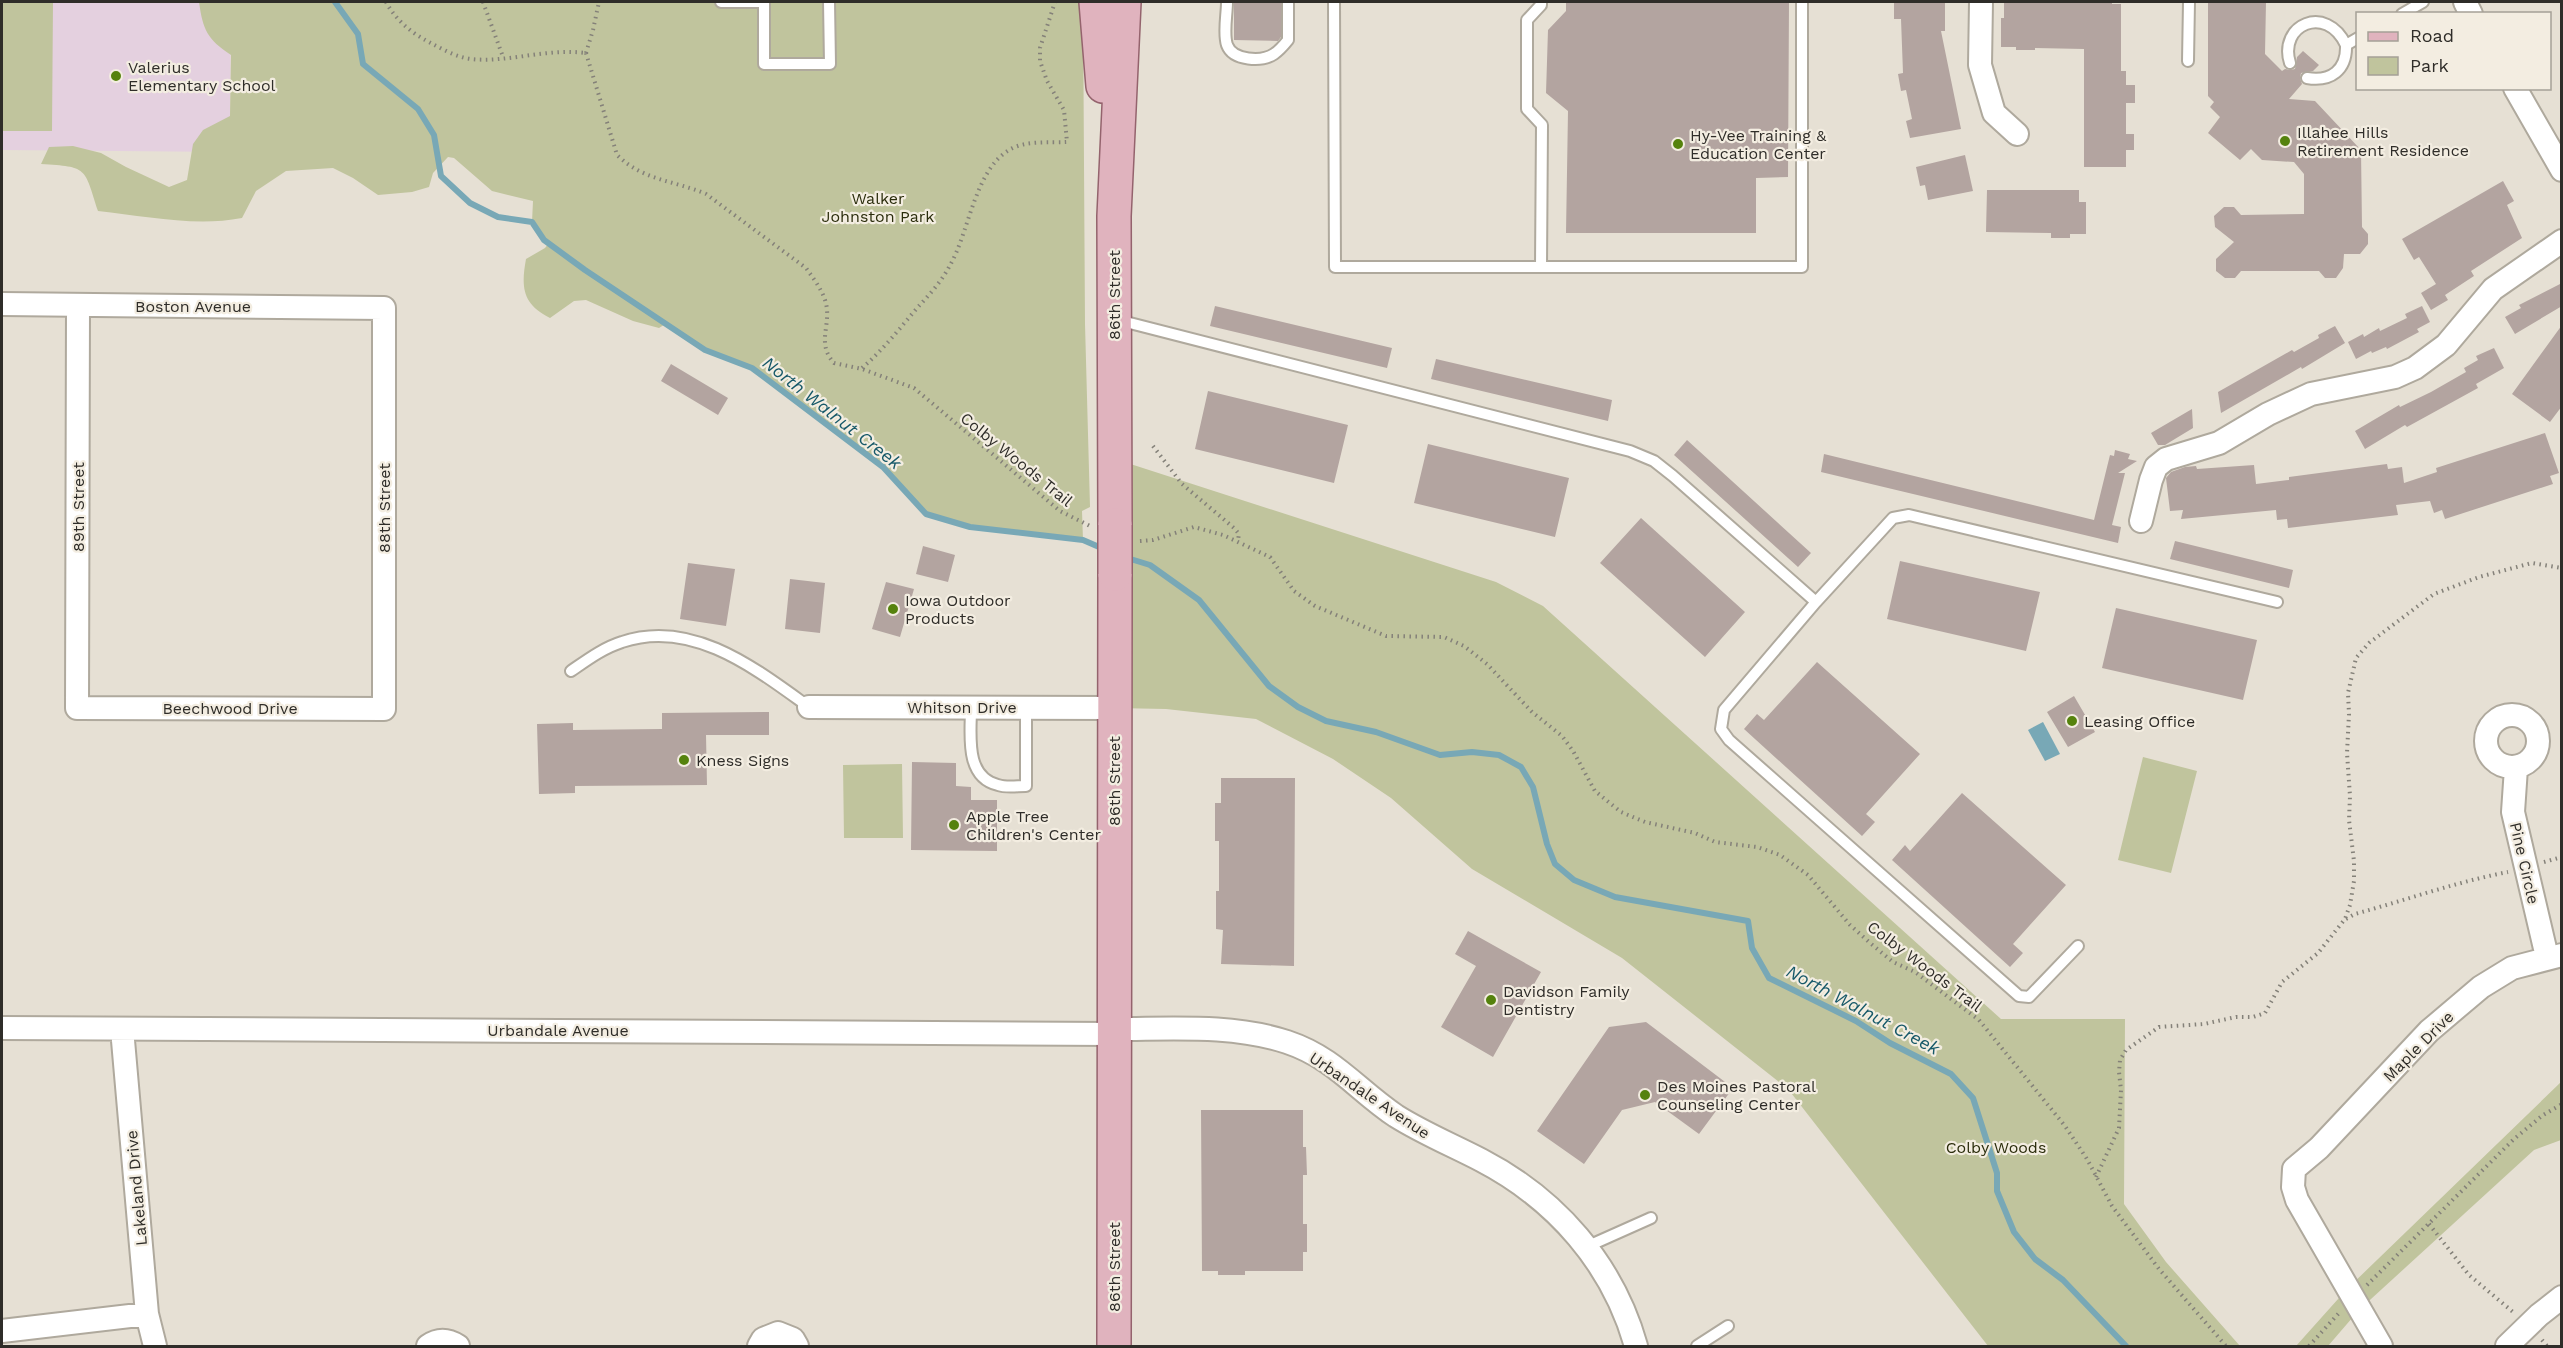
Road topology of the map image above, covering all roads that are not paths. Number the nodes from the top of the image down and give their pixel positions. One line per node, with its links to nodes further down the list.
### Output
1 (721, 2): 2 (lane)
2 (764, 2): 3 (lane)
3 (829, 2)
4 (1096, 2): 23 (main road, 86th Street)
5 (1124, 2): 23 (main road, 86th Street)
6 (1227, 2): 7 (lane)
7 (1288, 2)
8 (1334, 2): 25 (lane)
9 (1541, 2): 25 (lane)
10 (1802, 2): 25 (lane)
11 (1981, 2): 21 (street)
12 (2189, 2): 17 (lane)
13 (2423, 2): 14 (lane)
14 (2406, 12)
15 (2356, 39): 16 (lane)
16 (2346, 45): 18 (lane); 19 (lane)
17 (2188, 61)
18 (2290, 63)
19 (2307, 78)
20 (2516, 90): 22 (street)
21 (2017, 134)
22 (2562, 170)
23 (1114, 216): 29 (main road, 86th Street)
24 (2562, 241): 30 (street)
25 (1541, 267)
26 (2, 304): 27 (street, Boston Avenue)
27 (78, 306): 28 (street, Boston Avenue); 35 (street, 89th Street)
28 (384, 308): 39 (street, 88th Street)
29 (1115, 320): 31 (lane); 38 (main road, 86th Street, bridge)
30 (2141, 522)
31 (1816, 602): 32 (lane); 41 (lane)
32 (2277, 602)
33 (570, 671): 34 (lane)
34 (809, 707): 36 (street, Whitson Drive)
35 (77, 708): 39 (street, Beechwood Drive)
36 (971, 708): 37 (street, Whitson Drive); 37 (lane)
37 (1026, 708): 38 (street, Whitson Drive)
38 (1114, 708): 45 (main road, 86th Street)
39 (384, 709)
40 (2516, 768): 42 (street, Pine Circle)
41 (2078, 946)
42 (2554, 956): 60 (street, Maple Drive)
43 (2, 1028): 44 (street, Urbandale Avenue)
44 (122, 1029): 45 (street, Urbandale Avenue); 49 (street, Lakeland Drive)
45 (1115, 1031): 47 (street, Urbandale Avenue); 57 (main road, 86th Street)
46 (1651, 1218): 47 (lane)
47 (1586, 1247): 58 (street, Urbandale Avenue)
48 (2562, 1297): 61 (street)
49 (147, 1314): 51 (street); 52 (street, Lakeland Drive)
50 (1728, 1326): 59 (lane)
51 (2, 1331)
52 (155, 1347)
53 (428, 1347): 54 (street)
54 (458, 1347)
55 (759, 1347): 56 (street)
56 (797, 1347)
57 (1114, 1347)
58 (1636, 1347)
59 (1697, 1347)
60 (2381, 1347)
61 (2507, 1347)

